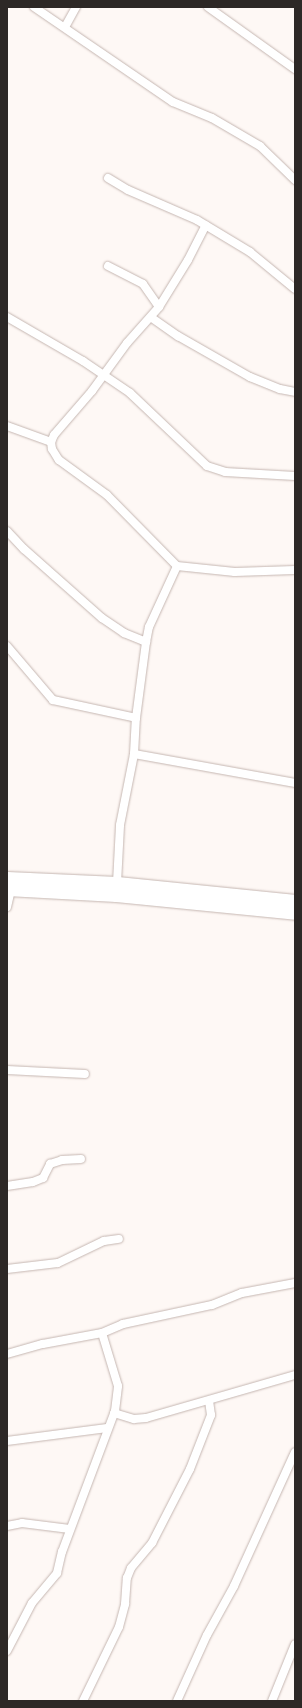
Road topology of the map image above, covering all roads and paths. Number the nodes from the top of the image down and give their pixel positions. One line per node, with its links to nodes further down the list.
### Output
1 (34, 7): 4 (street)
2 (76, 7): 4 (street)
3 (208, 7): 5 (street)
4 (65, 27): 7 (street)
5 (295, 69)
6 (108, 178): 8 (street)
7 (295, 180)
8 (206, 225): 10 (street); 11 (street)
9 (108, 266): 11 (street)
10 (295, 289)
11 (159, 306): 13 (street)
12 (7, 317): 14 (street)
13 (152, 318): 14 (street); 15 (street)
14 (101, 375): 17 (street); 18 (street)
15 (295, 392)
16 (7, 426): 17 (street)
17 (51, 442): 20 (street)
18 (295, 476)
19 (7, 531): 22 (street)
20 (177, 566): 21 (street); 22 (street)
21 (295, 570)
22 (146, 642): 24 (street)
23 (7, 646): 24 (street)
24 (136, 718): 25 (street)
25 (134, 754): 26 (street); 27 (street)
26 (295, 783)
27 (117, 883): 28 (highway); 29 (highway)
28 (8, 886): 30 (street); 31 (highway)
29 (295, 901)
30 (7, 907)
31 (295, 913)
32 (7, 1070): 33 (street)
33 (85, 1074)
34 (81, 1159): 35 (street)
35 (7, 1186)
36 (119, 1239): 37 (street)
37 (7, 1270)
38 (295, 1283): 39 (street)
39 (102, 1333): 40 (street); 43 (street)
40 (7, 1354)
41 (295, 1375): 42 (street)
42 (209, 1401): 43 (street); 51 (street)
43 (114, 1413): 44 (street)
44 (107, 1428): 45 (street); 48 (street)
45 (7, 1441)
46 (295, 1452): 52 (street)
47 (7, 1526): 48 (street)
48 (70, 1529): 50 (street)
49 (295, 1644): 53 (street)
50 (7, 1651)
51 (83, 1701)
52 (177, 1701)
53 (272, 1701)

